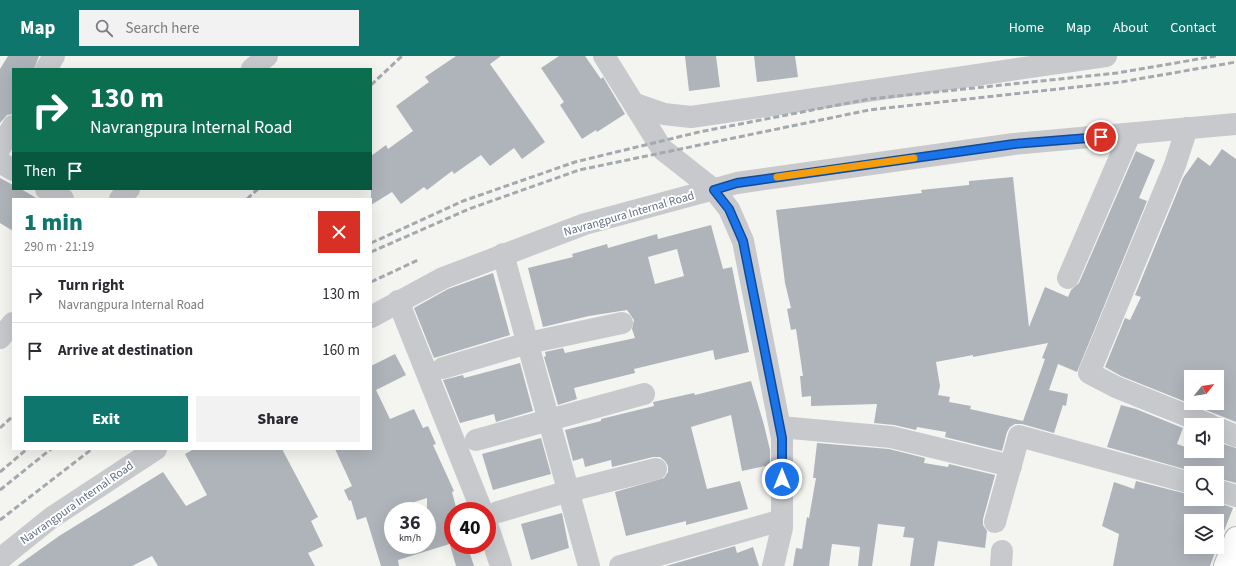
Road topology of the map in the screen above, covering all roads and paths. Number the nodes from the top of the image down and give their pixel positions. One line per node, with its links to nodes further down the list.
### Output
1 (54, 56): 5 (street)
2 (267, 56): 6 (street)
3 (604, 56): 7 (street)
4 (1106, 56): 7 (street)
5 (47, 68)
6 (253, 68)
7 (635, 104): 17 (street)
8 (1236, 124): 10 (street, Navrangpura Internal Road)
9 (12, 128): 12 (street)
10 (1187, 128): 11 (street, Navrangpura Internal Road); 32 (street)
11 (1130, 134): 17 (street, Navrangpura Internal Road); 21 (street)
12 (0, 148)
13 (0, 162): 14 (street)
14 (12, 169)
15 (48, 190): 18 (street)
16 (128, 190): 19 (street)
17 (714, 190): 20 (street, Navrangpura Internal Road); 34 (street)
18 (61, 198)
19 (121, 198)
20 (504, 254): 22 (street, Navrangpura Internal Road); 29 (street)
21 (1068, 278)
22 (398, 301): 24 (street, Navrangpura Internal Road); 45 (street)
23 (0, 310): 25 (street)
24 (372, 316)
25 (12, 317)
26 (622, 323): 29 (street)
27 (12, 324): 28 (street)
28 (0, 338)
29 (528, 343): 30 (street); 33 (street)
30 (443, 368)
31 (644, 394): 33 (street)
32 (1193, 418)
33 (549, 420): 37 (street); 42 (street)
34 (780, 426): 39 (street); 47 (street)
35 (1224, 431): 36 (street)
36 (1236, 436)
37 (476, 440)
38 (154, 450): 51 (street, Navrangpura Internal Road)
39 (1011, 466): 41 (street); 48 (street)
40 (656, 469): 42 (street)
41 (1184, 481)
42 (569, 491): 46 (street); 53 (street)
43 (1224, 492): 44 (street)
44 (1236, 496)
45 (483, 502)
46 (496, 514)
47 (782, 520): 54 (street); 55 (street)
48 (995, 522)
49 (1236, 538): 56 (main road)
50 (496, 545): 52 (street)
51 (0, 559)
52 (501, 566)
53 (589, 566)
54 (620, 566)
55 (773, 566)
56 (1225, 566)

